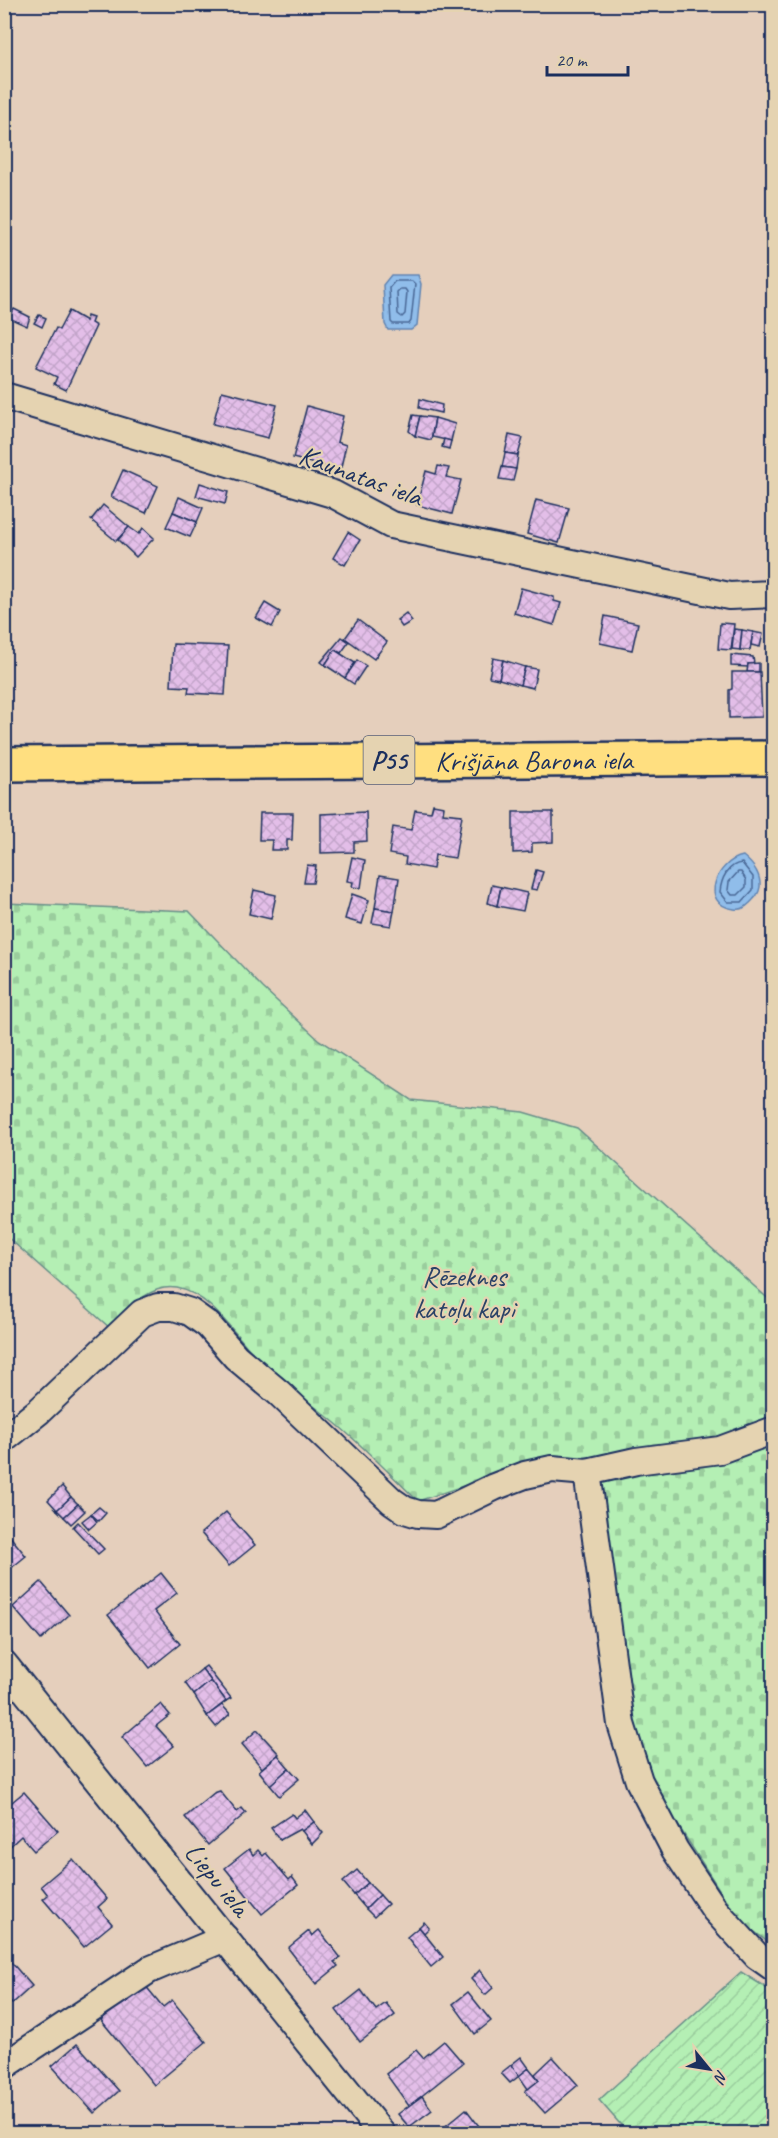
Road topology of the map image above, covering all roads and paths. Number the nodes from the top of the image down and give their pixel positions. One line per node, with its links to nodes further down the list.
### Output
1 (4, 396): 2 (street, Kaunatas iela)
2 (774, 594)
3 (774, 758): 4 (main road, Krišjāņa Barona iela / P55)
4 (4, 764)
5 (774, 1430): 7 (street)
6 (4, 1439): 7 (street)
7 (587, 1472): 10 (street)
8 (4, 1664): 9 (street, Liepu iela)
9 (225, 1938): 11 (street); 12 (street, Liepu iela)
10 (774, 1968)
11 (4, 2066)
12 (382, 2133)

